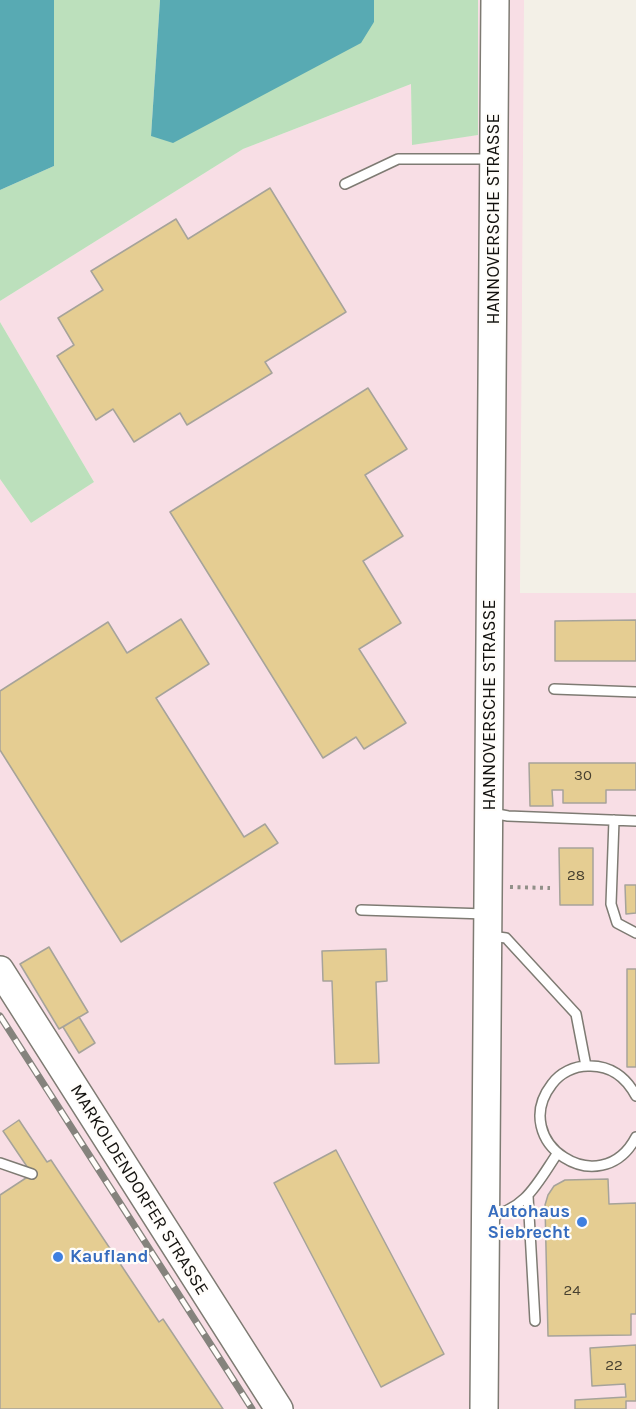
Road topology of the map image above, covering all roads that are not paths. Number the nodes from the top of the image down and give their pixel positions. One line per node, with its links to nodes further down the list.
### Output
1 (495, 0): 2 (main road, HANNOVERSCHE STRASSE)
2 (495, 159): 3 (lane); 6 (main road, HANNOVERSCHE STRASSE)
3 (345, 184)
4 (554, 690): 5 (lane)
5 (636, 692)
6 (489, 812): 7 (lane); 10 (main road, HANNOVERSCHE STRASSE)
7 (614, 820): 8 (lane); 11 (lane)
8 (636, 821)
9 (361, 909): 10 (lane)
10 (488, 925): 13 (lane); 20 (main road, HANNOVERSCHE STRASSE)
11 (636, 933)
12 (0, 970): 22 (main road, MARKOLDENDORFER STRASSE)
13 (586, 1066): 14 (lane); 16 (lane)
14 (636, 1096)
15 (636, 1137): 16 (lane)
16 (557, 1154): 19 (lane)
17 (0, 1163): 18 (lane)
18 (32, 1173)
19 (528, 1196): 20 (lane); 21 (lane)
20 (486, 1216): 23 (main road, HANNOVERSCHE STRASSE)
21 (535, 1321)
22 (279, 1409)
23 (484, 1409)

